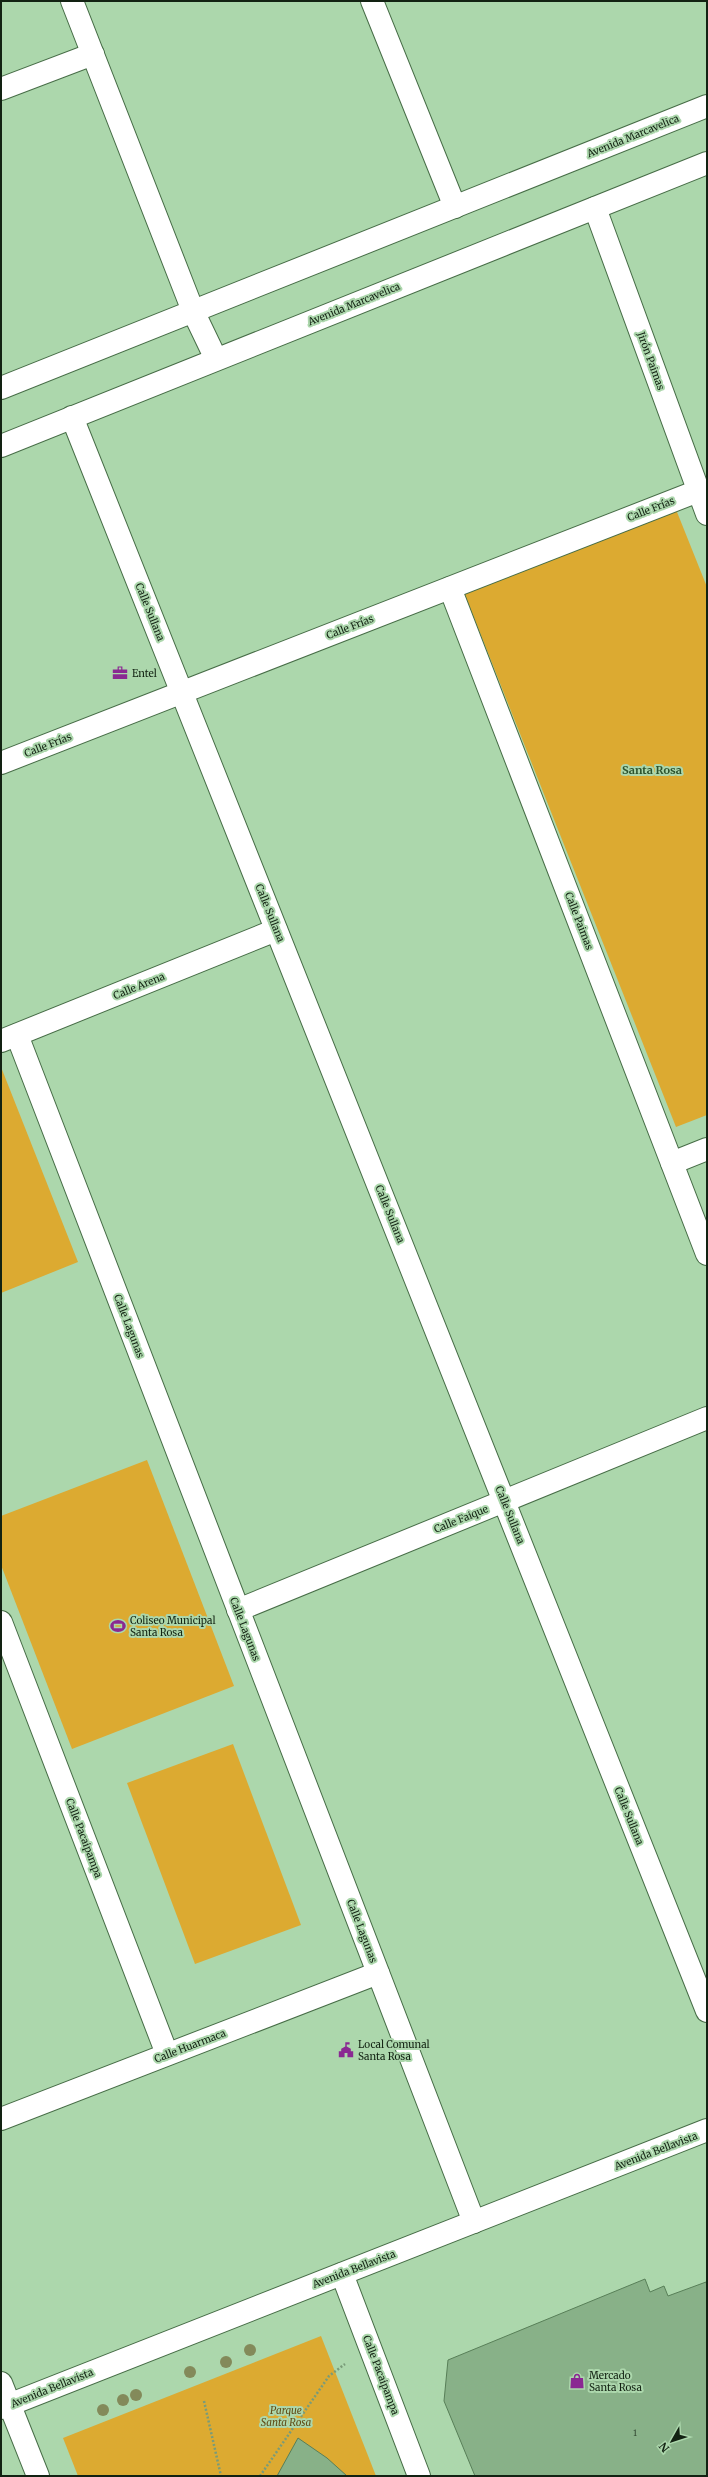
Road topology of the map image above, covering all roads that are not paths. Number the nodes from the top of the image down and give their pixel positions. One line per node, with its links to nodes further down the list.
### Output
1 (72, 1): 3 (street)
2 (372, 1): 7 (street)
3 (94, 54): 4 (street); 9 (street)
4 (1, 89)
5 (707, 106): 7 (street, Avenida Marcavelica)
6 (707, 163): 8 (street, Avenida Marcavelica)
7 (455, 207): 9 (street, Avenida Marcavelica)
8 (595, 208): 10 (street, Avenida Marcavelica); 14 (street, Jirón Paimas)
9 (193, 311): 10 (street); 11 (street, Avenida Marcavelica)
10 (216, 359): 12 (street, Avenida Marcavelica)
11 (1, 388)
12 (72, 417): 13 (street, Avenida Marcavelica); 17 (street, Calle Sullana)
13 (1, 446)
14 (698, 491): 15 (street, Jirón Paimas); 16 (street, Calle Frías)
15 (707, 514)
16 (450, 588): 17 (street, Calle Frías); 22 (street, Calle Paimas)
17 (182, 692): 18 (street, Calle Frías); 19 (street, Calle Sullana)
18 (1, 763)
19 (276, 930): 20 (street, Calle Arena); 25 (street, Calle Sullana)
20 (9, 1038): 26 (street, Calle Lagunas)
21 (707, 1149): 22 (street)
22 (672, 1163): 23 (street, Calle Paimas)
23 (707, 1254)
24 (707, 1418): 25 (street, Calle Faique)
25 (504, 1501): 26 (street, Calle Faique); 29 (street, Calle Sullana)
26 (238, 1610): 28 (street, Calle Lagunas)
27 (1, 1622): 30 (street, Calle Pacaipampa)
28 (378, 1973): 30 (street, Calle Huarmaca); 33 (street, Calle Lagunas)
29 (707, 2011)
30 (167, 2054): 31 (street, Calle Huarmaca)
31 (1, 2119)
32 (707, 2130): 33 (street, Avenida Bellavista)
33 (474, 2222): 34 (street, Avenida Bellavista)
34 (342, 2274): 36 (street, Avenida Bellavista); 38 (street, Calle Pacaipampa)
35 (1, 2383): 36 (street)
36 (5, 2406): 37 (street)
37 (38, 2476)
38 (419, 2476)

